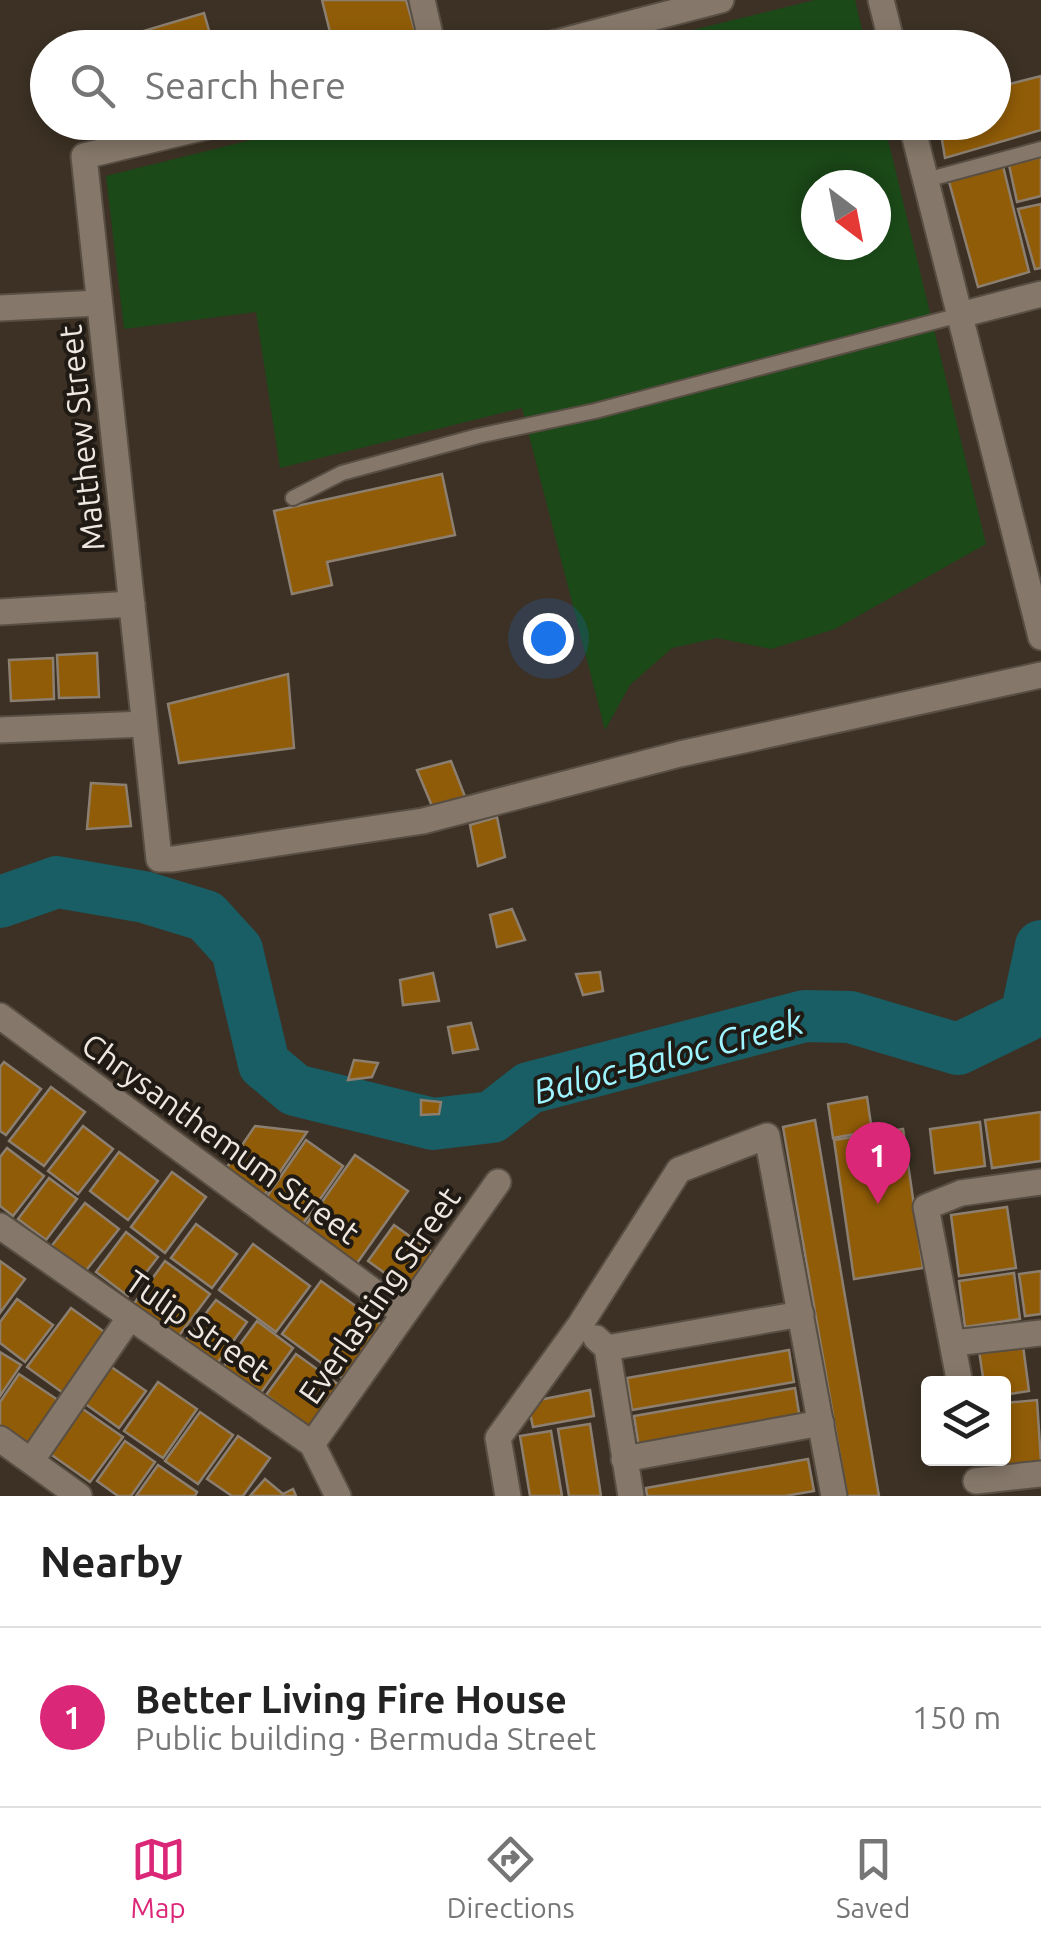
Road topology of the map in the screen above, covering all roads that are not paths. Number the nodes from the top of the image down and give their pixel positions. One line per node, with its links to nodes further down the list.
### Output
1 (422, 0): 4 (street)
2 (721, 0): 5 (street)
3 (880, 0): 6 (street)
4 (429, 30)
5 (605, 30)
6 (888, 30)
7 (151, 140): 12 (street, Matthew Street)
8 (916, 140): 10 (street)
9 (1041, 149): 10 (lane)
10 (926, 180): 14 (street)
11 (1041, 294): 14 (street)
12 (99, 302): 13 (street); 16 (street, Matthew Street)
13 (0, 308)
14 (960, 314): 15 (lane); 18 (street)
15 (293, 498)
16 (132, 604): 17 (street); 20 (street, Matthew Street)
17 (0, 612)
18 (1041, 637)
19 (1041, 676): 20 (street, Matthew Street)
20 (144, 724): 21 (street)
21 (0, 730)
22 (0, 1016): 26 (street, Chrysanthemum Street)
23 (498, 1182): 26 (street, Everlasting Street)
24 (1041, 1182): 31 (street)
25 (0, 1226): 28 (street, Tulip Street)
26 (404, 1314): 36 (street, Everlasting Street)
27 (800, 1314): 29 (street); 32 (street); 34 (street)
28 (130, 1318): 36 (street, Tulip Street); 38 (street)
29 (580, 1325): 32 (street); 43 (street)
30 (1041, 1332): 31 (street)
31 (954, 1343): 33 (street)
32 (608, 1348): 37 (street)
33 (959, 1376)
34 (821, 1423): 37 (street); 45 (street)
35 (0, 1439): 38 (street)
36 (312, 1444): 42 (street, Tulip Street)
37 (624, 1458): 44 (street)
38 (31, 1461): 41 (street)
39 (1041, 1474): 40 (street)
40 (975, 1478)
41 (79, 1496)
42 (338, 1496)
43 (508, 1496)
44 (630, 1496)
45 (834, 1496)

